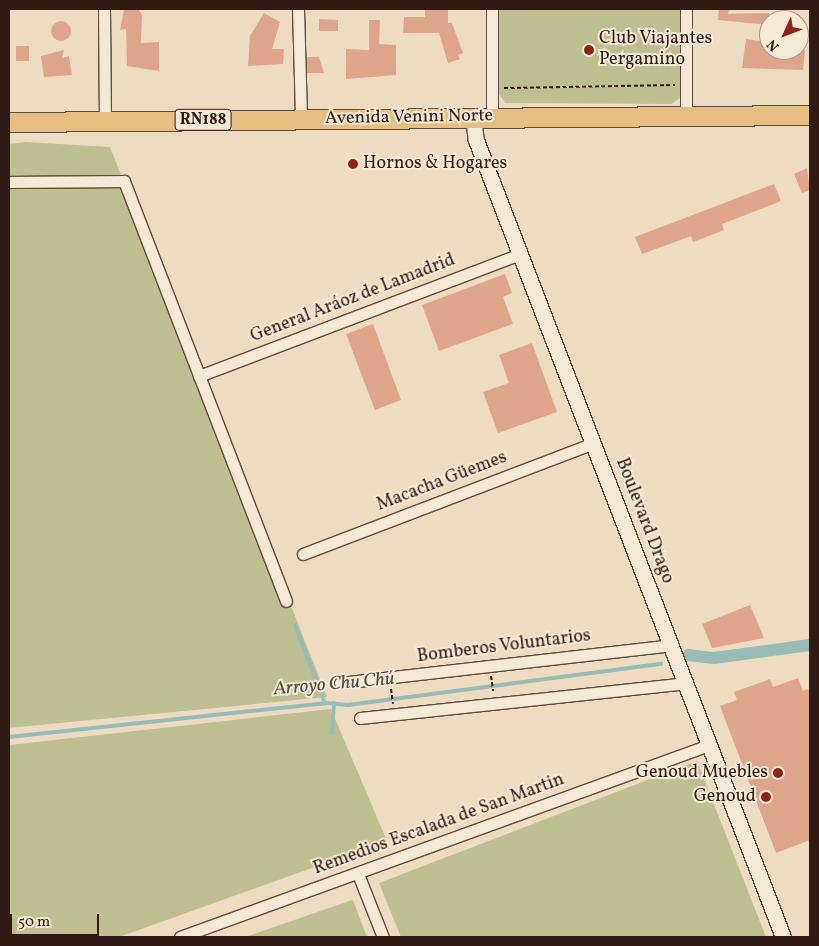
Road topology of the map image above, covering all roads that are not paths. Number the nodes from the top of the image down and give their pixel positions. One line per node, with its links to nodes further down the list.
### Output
1 (104, 9): 10 (street)
2 (298, 9): 9 (street)
3 (492, 9): 8 (street)
4 (686, 9): 6 (street)
5 (810, 115): 6 (highway, Avenida Venini Norte / RN188)
6 (686, 116): 8 (highway, Avenida Venini Norte / RN188)
7 (473, 117): 8 (highway, Avenida Venini Norte / RN188); 9 (highway, Avenida Venini Norte / RN188); 13 (main road, Boulevard Drago)
8 (492, 117)
9 (301, 119): 10 (highway, Avenida Venini Norte / RN188)
10 (105, 121): 11 (highway, Avenida Venini Norte / RN188)
11 (9, 122)
12 (9, 182): 14 (street)
13 (521, 254): 14 (street, General Aráoz de Lamadrid); 15 (main road, Boulevard Drago)
14 (199, 376): 17 (street)
15 (594, 443): 16 (street, Macacha Güemes); 18 (main road, Boulevard Drago)
16 (303, 554)
17 (286, 601)
18 (672, 647): 19 (main road, Boulevard Drago); 20 (street, Bomberos Voluntarios)
19 (683, 678): 21 (street); 22 (main road, Boulevard Drago)
20 (340, 683)
21 (360, 718)
22 (709, 745): 23 (street, Remedios Escalada de San Martin); 26 (main road, Boulevard Drago)
23 (358, 874): 24 (street, Remedios Escalada de San Martin); 25 (street)
24 (180, 937)
25 (383, 937)
26 (783, 937)

